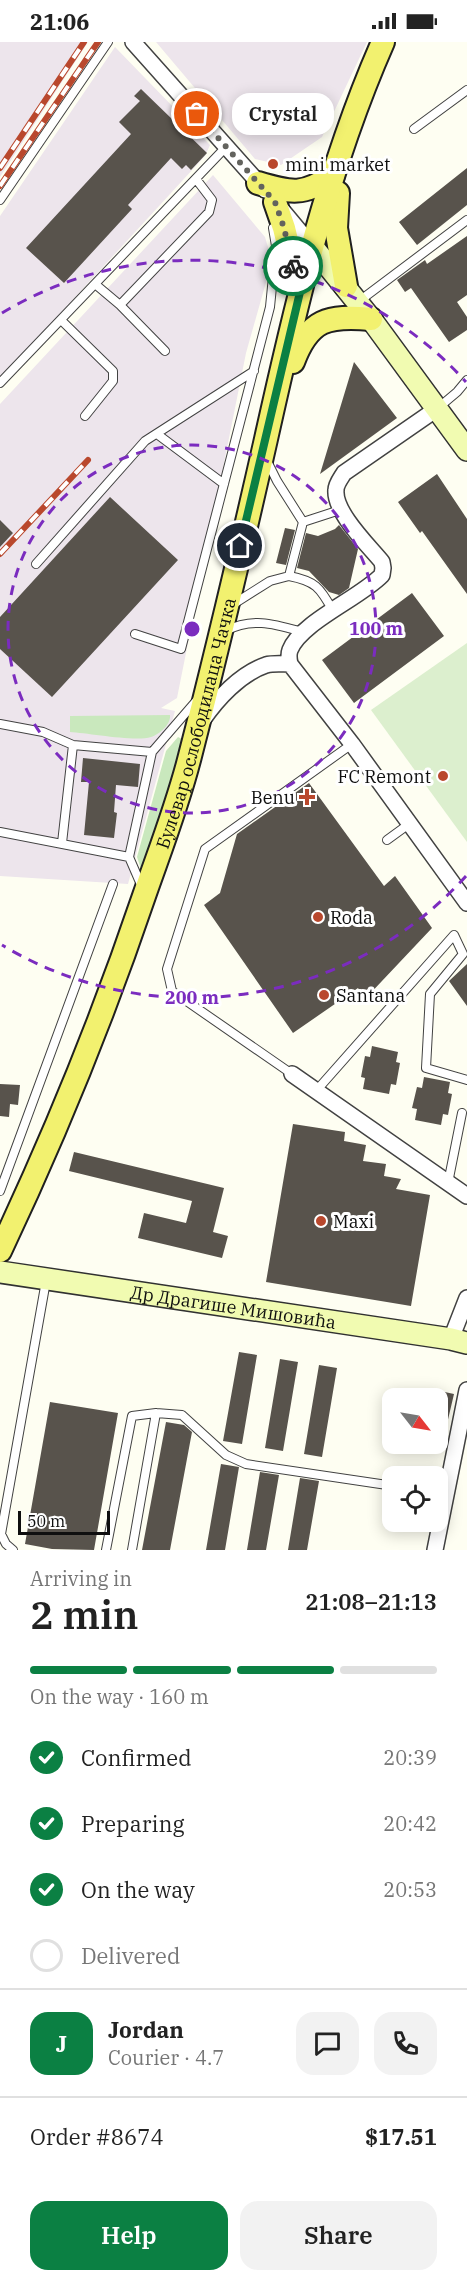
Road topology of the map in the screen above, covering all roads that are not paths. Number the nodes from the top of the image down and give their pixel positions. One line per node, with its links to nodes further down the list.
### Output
1 (108, 42): 10 (lane)
2 (383, 42): 7 (main road, Булевар ослободилаца Чачка)
3 (136, 44): 6 (street)
4 (467, 90): 5 (lane)
5 (414, 129)
6 (226, 147): 8 (lane); 9 (street)
7 (336, 168): 9 (main road); 12 (main road, Булевар ослободилаца Чачка); 15 (main road)
8 (196, 178): 13 (lane); 16 (lane)
9 (267, 193): 12 (street); 14 (main road); 19 (lane)
10 (0, 201)
11 (467, 220): 15 (lane)
12 (312, 246): 14 (main road, Булевар ослободилаца Чачка); 15 (main road)
13 (95, 284): 16 (lane); 17 (lane)
14 (300, 292): 21 (main road, Булевар ослободилаца Чачка)
15 (358, 303): 21 (main road); 23 (main road)
16 (120, 305): 18 (lane)
17 (61, 320): 22 (lane); 24 (lane)
18 (165, 351)
19 (254, 370): 25 (lane); 28 (lane)
20 (467, 380): 23 (lane)
21 (278, 382): 27 (main road, Булевар ослободилаца Чачка)
22 (0, 383)
23 (438, 408): 26 (main road); 29 (street)
24 (85, 416)
25 (157, 434): 28 (lane); 31 (lane)
26 (467, 450)
27 (263, 451): 30 (lane); 33 (main road, Булевар ослободилаца Чачка)
28 (224, 484): 37 (lane)
29 (340, 510): 30 (lane); 34 (street)
30 (303, 522): 32 (lane)
31 (36, 564)
32 (289, 576): 33 (lane); 34 (lane)
33 (226, 609): 36 (main road, Булевар ослободилаца Чачка)
34 (333, 611): 35 (street)
35 (304, 632): 36 (lane); 38 (street)
36 (221, 633): 39 (main road, Булевар ослободилаца Чачка)
37 (135, 634)
38 (290, 664): 41 (street); 42 (street)
39 (207, 689): 41 (main road, Булевар ослободилаца Чачка); 44 (lane)
40 (0, 724): 43 (lane)
41 (197, 728): 51 (main road, Булевар ослободилаца Чачка)
42 (352, 744): 45 (street); 53 (lane)
43 (73, 745): 44 (lane); 48 (lane)
44 (152, 752): 49 (lane)
45 (409, 824): 47 (lane); 52 (street)
46 (0, 832): 48 (lane)
47 (387, 840)
48 (62, 843): 49 (lane)
49 (129, 857): 51 (lane)
50 (113, 884): 58 (lane)
51 (145, 894): 60 (main road, Булевар ослободилаца Чачка)
52 (467, 903)
53 (292, 1074): 55 (street)
54 (467, 1080): 55 (lane)
55 (316, 1091): 57 (street)
56 (462, 1113): 57 (lane)
57 (448, 1183): 59 (street)
58 (0, 1191)
59 (467, 1196)
60 (0, 1251)
61 (0, 1272): 62 (main road, Др Драгише Мишовића)
62 (46, 1279): 64 (main road, Др Драгише Мишовића); 68 (lane)
63 (467, 1298): 64 (street)
64 (459, 1341)
65 (467, 1390): 71 (street)
66 (156, 1413): 67 (lane); 69 (lane); 70 (lane)
67 (382, 1484)
68 (13, 1550)
69 (106, 1550)
70 (132, 1550)
71 (435, 1550)

